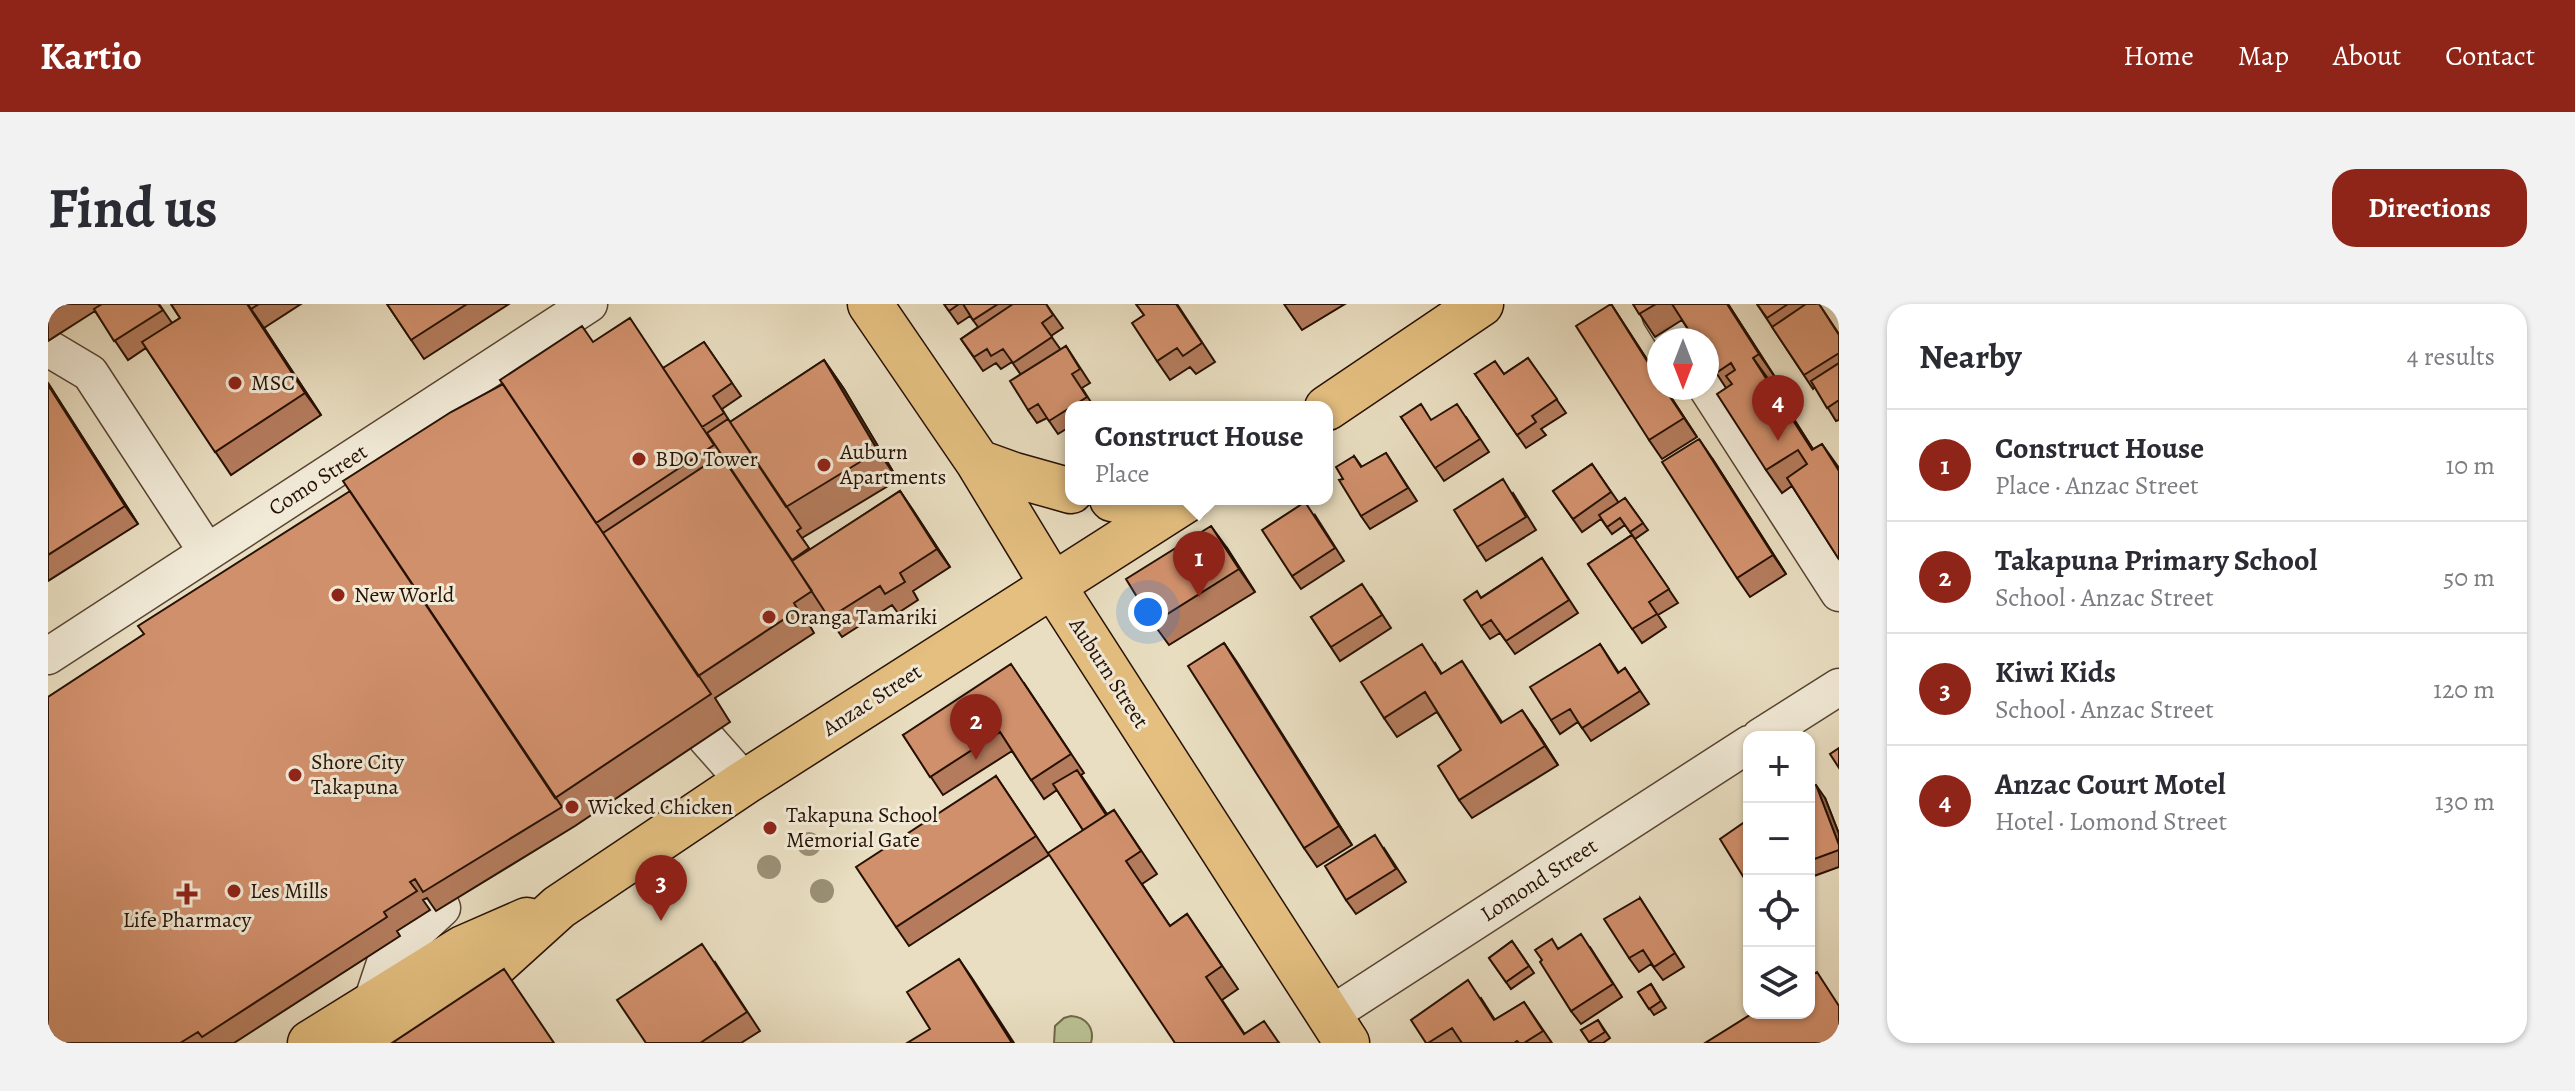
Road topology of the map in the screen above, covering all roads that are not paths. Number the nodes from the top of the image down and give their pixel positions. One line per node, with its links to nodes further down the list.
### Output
1 (589, 304): 7 (street, Como Street)
2 (870, 304): 11 (main road, Auburn Street)
3 (1481, 304): 9 (main road)
4 (1657, 304): 5 (street)
5 (1668, 328)
6 (48, 348): 14 (street)
7 (444, 399): 10 (street); 14 (street, Como Street)
8 (1715, 400): 16 (street)
9 (1333, 404)
10 (464, 430)
11 (978, 462): 12 (main road); 15 (main road, Auburn Street)
12 (1065, 489)
13 (1179, 505): 15 (main road, Anzac Street)
14 (207, 552): 17 (street, Como Street)
15 (1052, 584): 22 (main road, Anzac Street); 25 (main road, Auburn Street)
16 (1839, 593)
17 (48, 656)
18 (1839, 687): 19 (street)
19 (1769, 731)
20 (706, 738): 22 (street)
21 (1743, 748): 25 (street, Lomond Street)
22 (745, 782): 24 (main road, Anzac Street)
23 (442, 908): 24 (street)
24 (371, 1024): 26 (main road, Anzac Street)
25 (1338, 1029)
26 (310, 1043)

